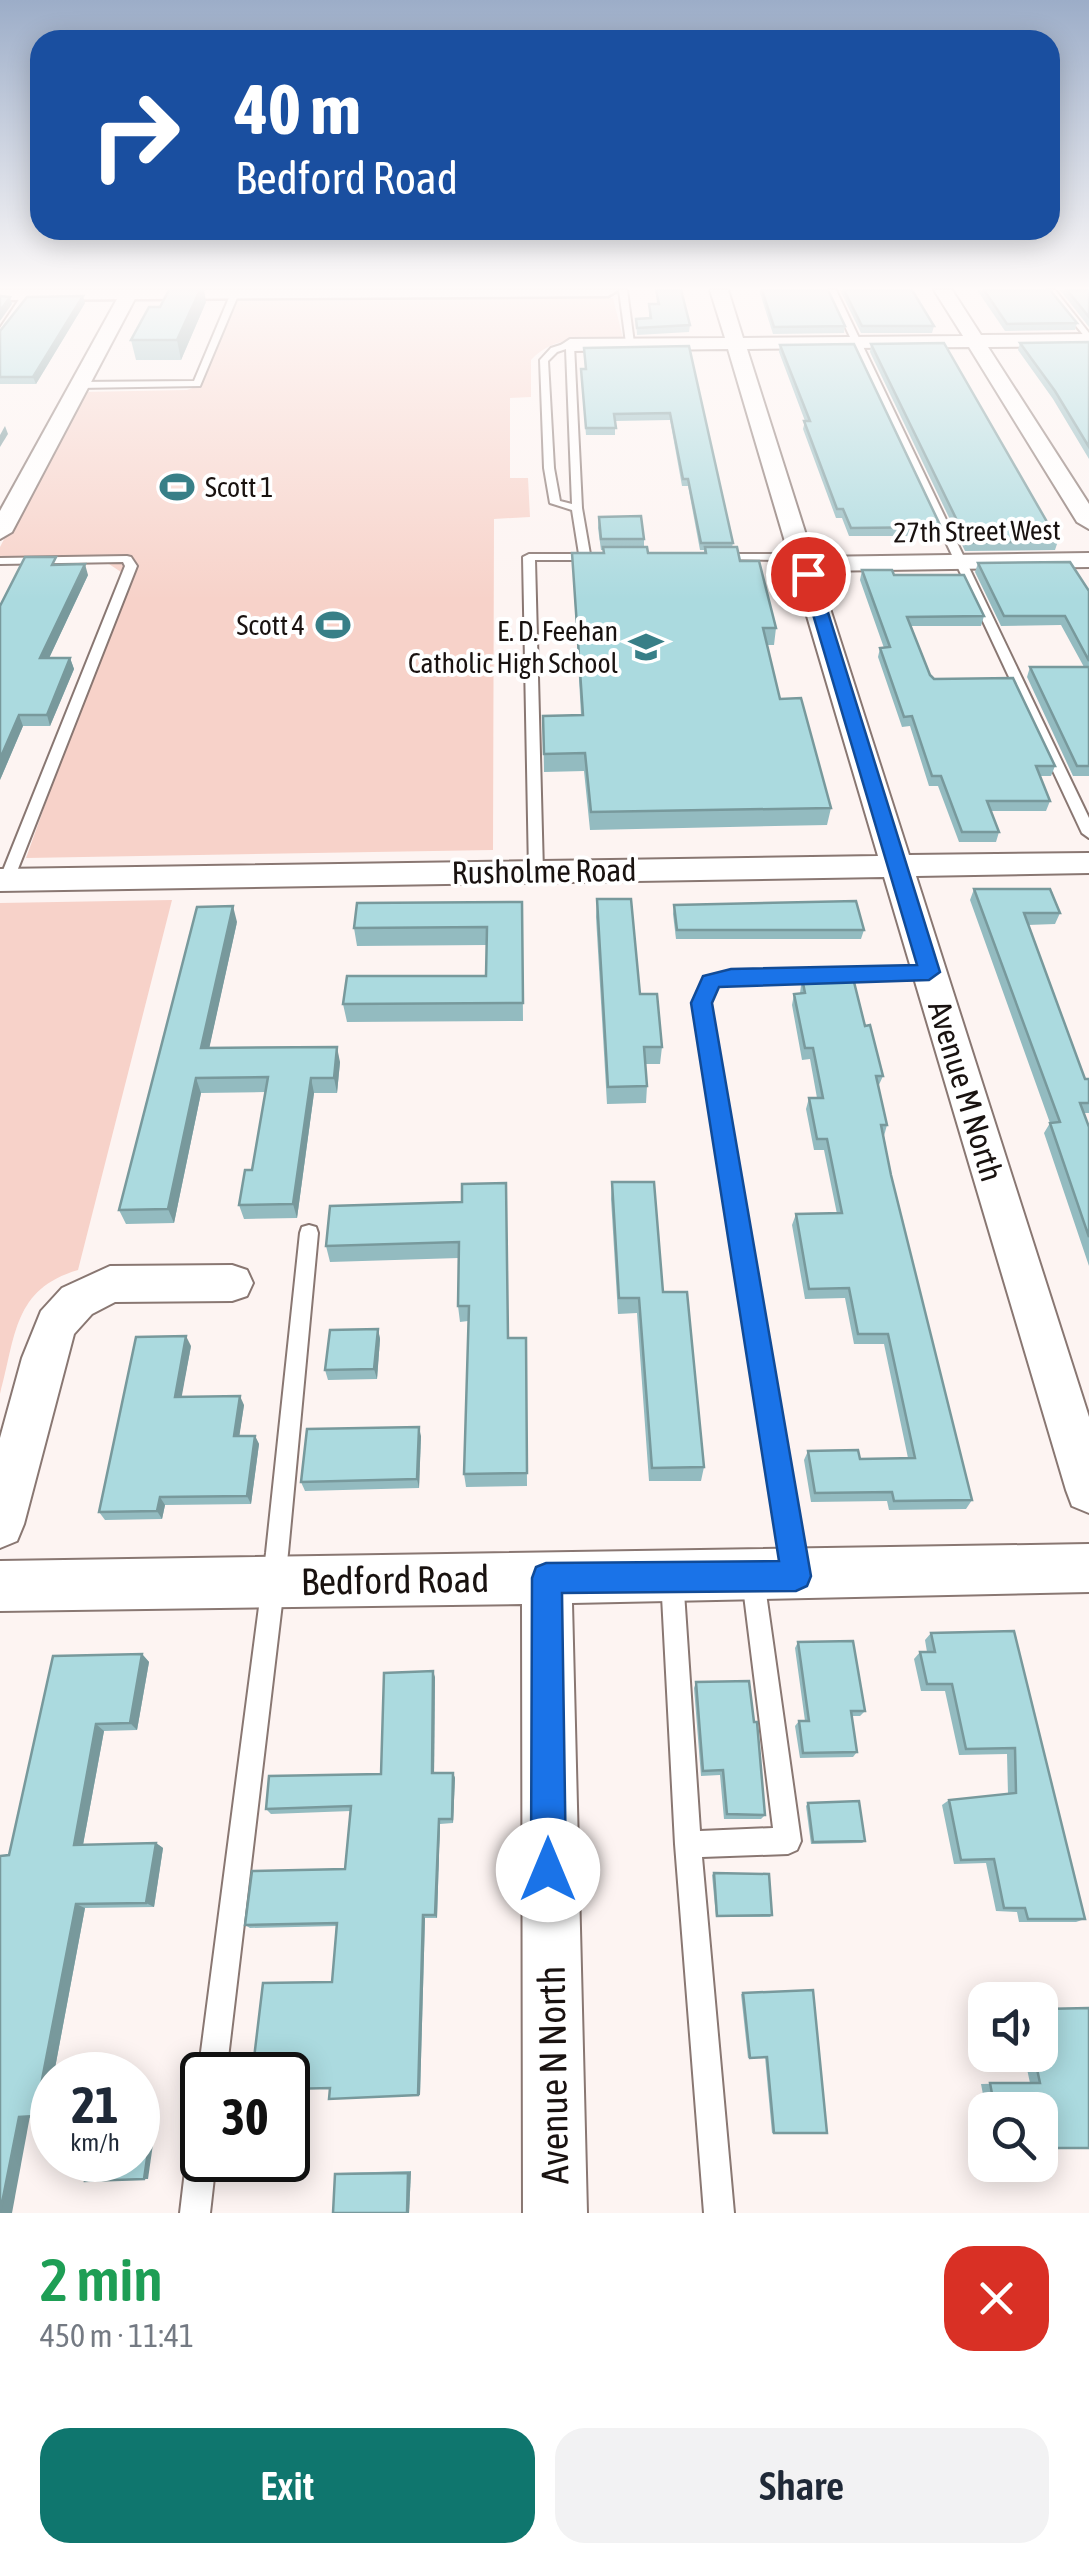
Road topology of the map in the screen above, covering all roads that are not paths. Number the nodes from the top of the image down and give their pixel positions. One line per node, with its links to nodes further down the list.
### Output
1 (74, 393): 9 (street)
2 (545, 393): 7 (lane)
3 (572, 393): 7 (lane)
4 (751, 393): 16 (street, Avenue M North)
5 (881, 393): 15 (lane)
6 (1008, 393): 8 (street)
7 (577, 508): 10 (lane)
8 (1089, 522)
9 (0, 532)
10 (584, 557): 11 (lane); 20 (lane)
11 (604, 557)
12 (702, 557): 16 (lane)
13 (1089, 560): 15 (street, 27th Street West)
14 (0, 561): 21 (lane)
15 (962, 561): 16 (street, 27th Street West); 17 (lane)
16 (806, 564): 19 (street, Avenue M North)
17 (1089, 833)
18 (1089, 863): 19 (street, Rusholme Road)
19 (897, 864): 20 (street, Rusholme Road); 22 (street, Avenue M North)
20 (536, 872): 21 (street, Rusholme Road)
21 (4, 880)
22 (929, 972): 25 (street, Avenue M North); 29 (lane)
23 (309, 1234): 31 (lane)
24 (232, 1282): 26 (street)
25 (1089, 1490)
26 (0, 1524)
27 (1089, 1568): 29 (street, Bedford Road)
28 (672, 1576): 29 (street, Bedford Road); 30 (street, Bedford Road); 33 (lane)
29 (774, 1576): 33 (lane)
30 (546, 1578): 31 (street, Bedford Road); 37 (street, Avenue N North)
31 (274, 1582): 32 (street, Bedford Road); 34 (lane)
32 (0, 1586)
33 (688, 1844): 38 (lane)
34 (215, 2052)
35 (199, 2182): 36 (lane)
36 (195, 2213)
37 (556, 2213)
38 (719, 2213)

